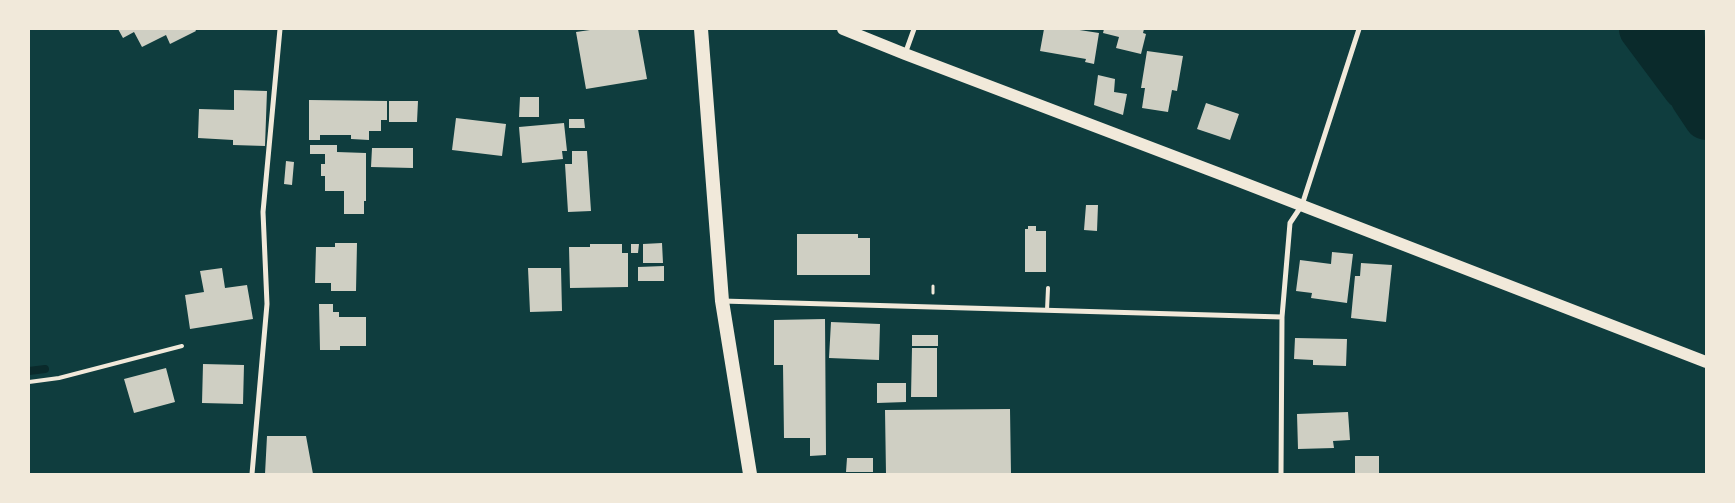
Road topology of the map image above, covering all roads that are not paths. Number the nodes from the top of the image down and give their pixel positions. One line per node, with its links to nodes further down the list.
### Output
1 (280, 29): 15 (street)
2 (701, 29): 9 (highway)
3 (843, 29): 6 (main road)
4 (914, 29): 6 (street)
5 (1359, 29): 7 (street)
6 (905, 54): 7 (main road)
7 (1302, 205): 11 (street); 13 (main road)
8 (1048, 288): 10 (lane)
9 (722, 302): 10 (street); 16 (highway)
10 (1047, 310): 11 (street)
11 (1282, 317): 17 (street)
12 (182, 346): 14 (lane)
13 (1706, 362)
14 (29, 382)
15 (252, 474)
16 (750, 474)
17 (1281, 474)

